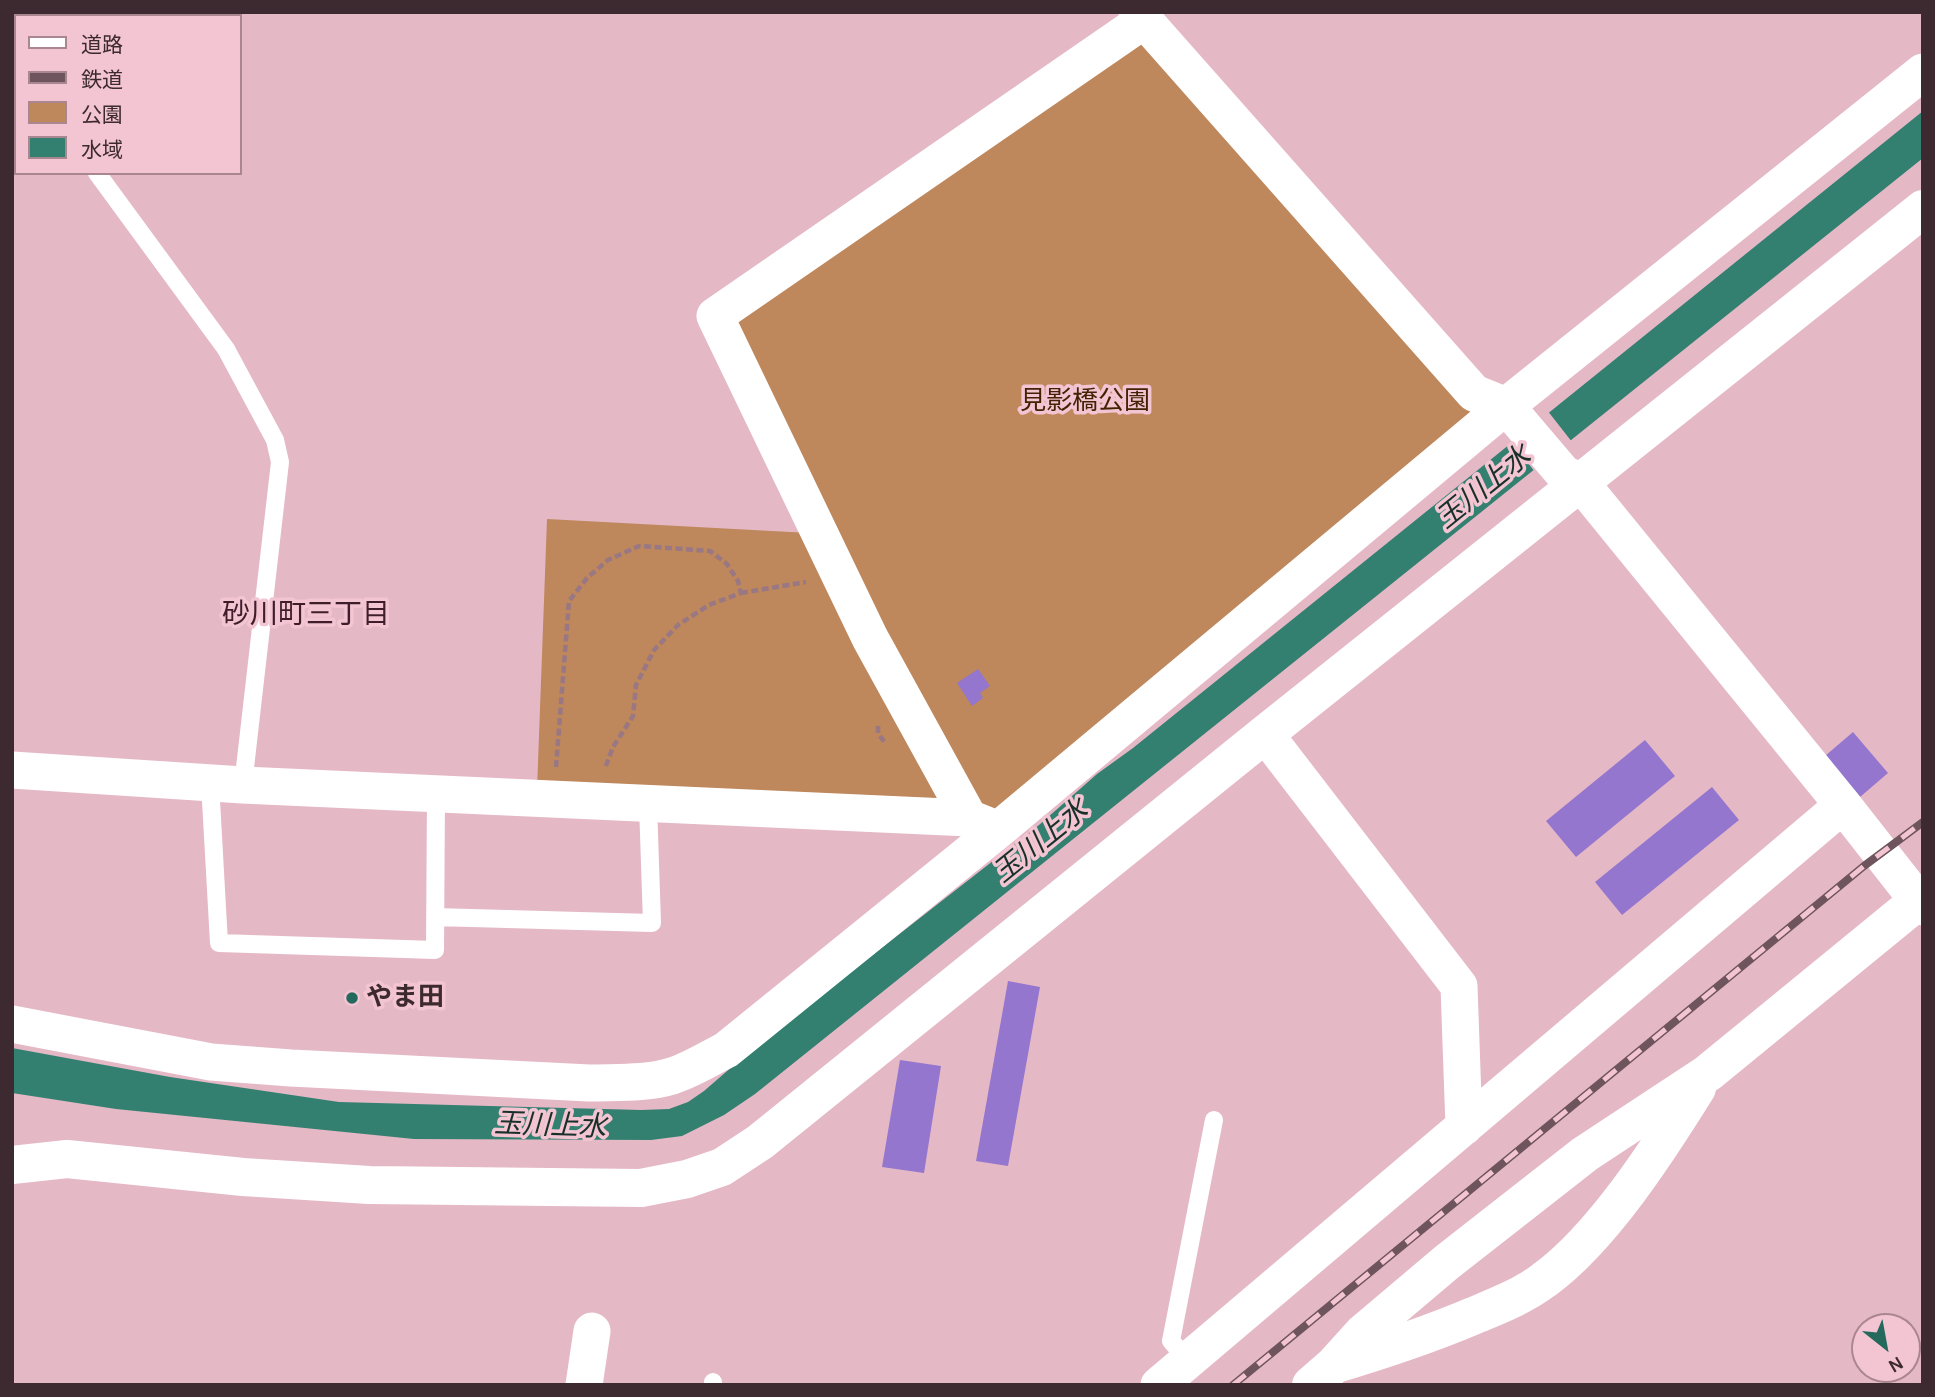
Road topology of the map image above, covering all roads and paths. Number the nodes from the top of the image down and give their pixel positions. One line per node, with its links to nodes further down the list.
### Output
1 (1140, 17): 5 (street); 7 (street)
2 (1923, 72): 5 (street)
3 (98, 175): 11 (lane)
4 (1923, 209): 6 (street)
5 (1514, 414): 6 (street); 17 (street)
6 (1572, 478): 9 (street); 16 (street)
7 (835, 566): 8 (path); 17 (street)
8 (741, 593): 13 (path); 14 (path)
9 (1265, 734): 23 (street); 24 (street)
10 (12, 771): 11 (street)
11 (227, 784): 12 (street); 19 (lane)
12 (436, 794): 13 (street); 19 (lane)
13 (555, 799): 14 (street)
14 (594, 801): 15 (street)
15 (648, 804): 17 (street); 19 (lane)
16 (1843, 805): 18 (street); 23 (street)
17 (984, 824): 20 (street)
18 (1921, 901): 21 (street)
19 (435, 918)
20 (12, 1024)
21 (1707, 1073): 27 (street); 27 (street)
22 (1214, 1120): 26 (lane)
23 (1464, 1127): 26 (street)
24 (12, 1165)
25 (592, 1331): 28 (street)
26 (1188, 1360): 29 (street)
27 (1326, 1378)
28 (584, 1385)
29 (1159, 1385)

